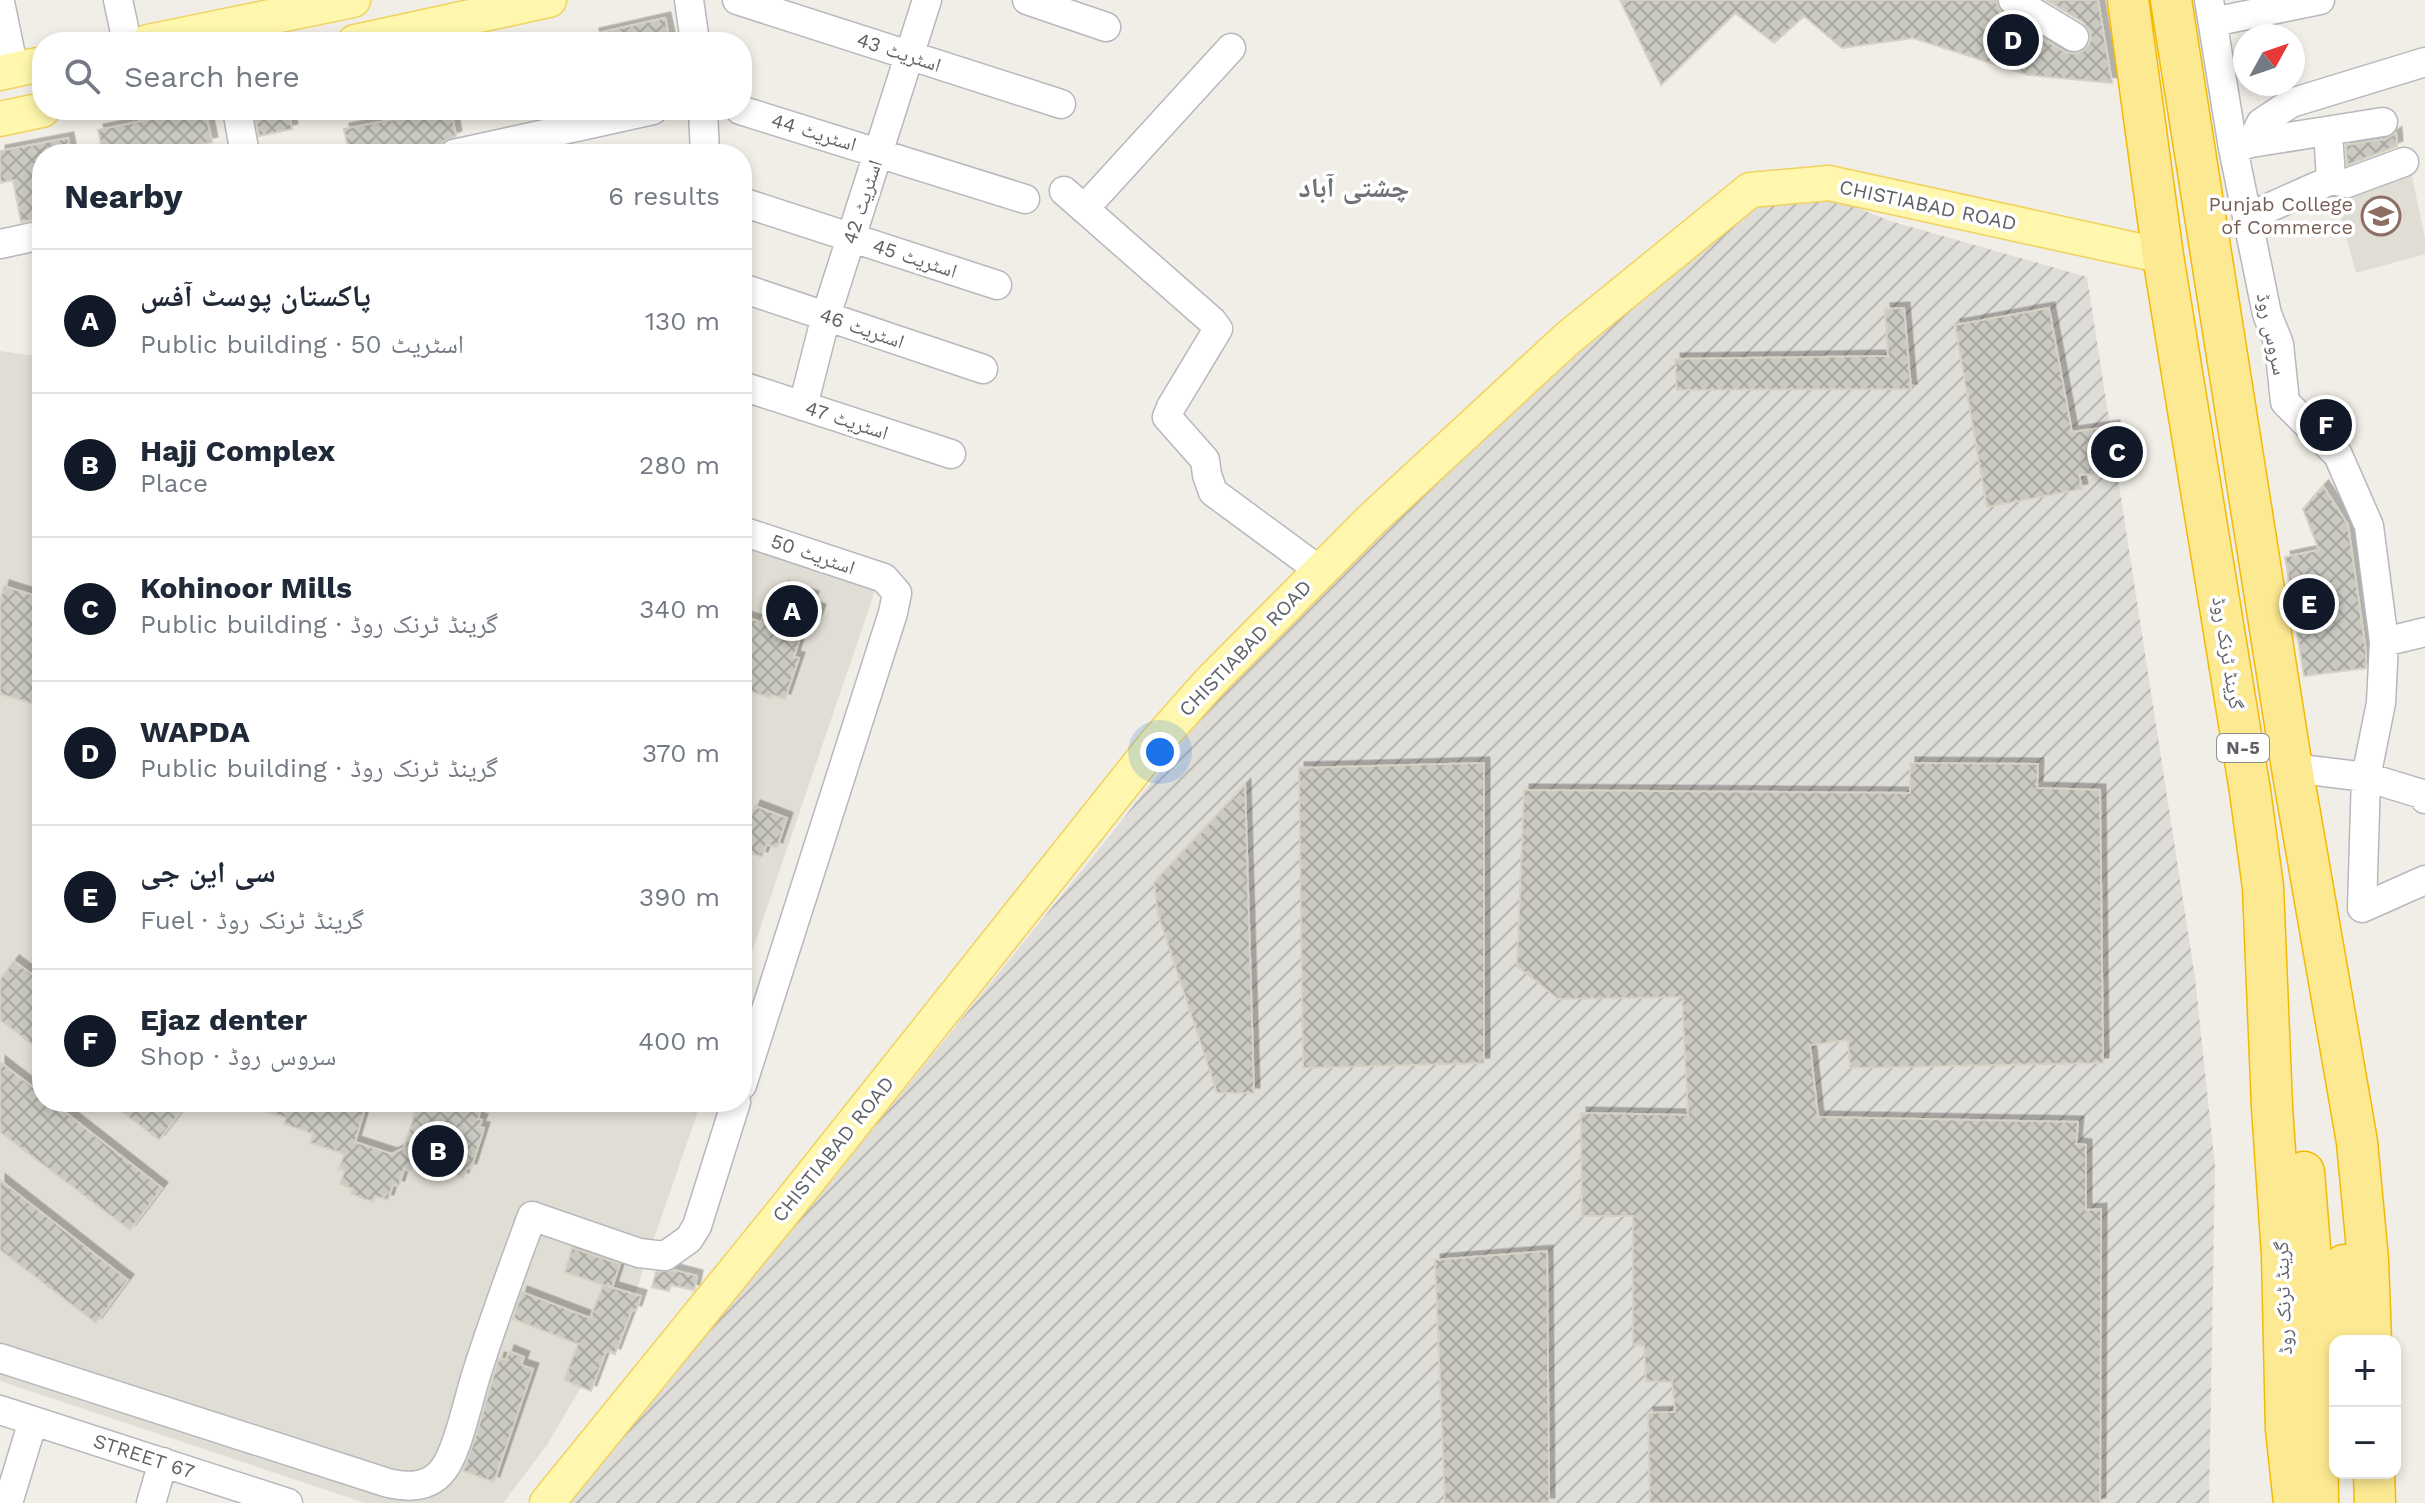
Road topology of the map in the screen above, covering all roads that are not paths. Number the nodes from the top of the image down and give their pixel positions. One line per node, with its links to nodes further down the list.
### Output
1 (118, 0): 15 (street)
2 (353, 0): 16 (main road)
3 (549, 0): 17 (main road)
4 (689, 0): 18 (street)
5 (737, 0): 21 (street, اسٹریٹ 43)
6 (927, 0): 21 (street, اسٹریٹ 42)
7 (1027, 0): 14 (street)
8 (2013, 0): 19 (street)
9 (2128, 0): 46 (highway, گرینڈ ٹرنک روڈ / N-5)
10 (2171, 0): 58 (highway, N-5)
11 (2320, 0): 13 (street)
12 (0, 2): 23 (street)
13 (2211, 11): 36 (street, سروس روڈ)
14 (1106, 27)
15 (125, 32)
16 (197, 32)
17 (401, 32)
18 (694, 32)
19 (2074, 37)
20 (1231, 48): 55 (street)
21 (909, 55): 24 (street, اسٹریٹ 43); 37 (street, اسٹریٹ 42)
22 (2425, 62): 36 (street)
23 (19, 69)
24 (1061, 104)
25 (32, 112): 27 (main road)
26 (752, 114): 37 (street, اسٹریٹ 44)
27 (0, 119)
28 (239, 120): 34 (street)
29 (626, 120): 33 (street)
30 (703, 120): 35 (street)
31 (2383, 122): 32 (street)
32 (2328, 131): 36 (street); 39 (street)
33 (566, 142)
34 (243, 144)
35 (705, 144)
36 (2242, 146): 42 (street, سروس روڈ)
37 (879, 152): 40 (street, اسٹریٹ 44); 44 (street, اسٹریٹ 42)
38 (2404, 162): 39 (street)
39 (2331, 180): 42 (street)
40 (1025, 199)
41 (752, 205): 44 (street, اسٹریٹ 45)
42 (2248, 217): 57 (street, سروس روڈ)
43 (32, 237): 45 (street)
44 (852, 237): 47 (street, اسٹریٹ 45); 49 (street, اسٹریٹ 42)
45 (0, 244)
46 (2163, 256): 55 (main road, CHISTIABAD ROAD); 62 (highway, گرینڈ ٹرنک روڈ / N-5)
47 (997, 285)
48 (752, 291): 49 (street, اسٹریٹ 46)
49 (826, 316): 50 (street, اسٹریٹ 46); 52 (street, اسٹریٹ 42)
50 (983, 369)
51 (752, 389): 52 (street, اسٹریٹ 47)
52 (803, 406): 53 (street, اسٹریٹ 47)
53 (951, 454)
54 (752, 534): 64 (street, اسٹریٹ 50)
55 (1319, 570): 77 (main road, CHISTIABAD ROAD)
56 (2425, 632): 57 (street)
57 (2384, 642): 59 (street, سروس روڈ)
58 (2292, 768): 59 (street); 63 (highway, N-5)
59 (2366, 777): 60 (street); 61 (street, سروس روڈ)
60 (2425, 799)
61 (2425, 880)
62 (2263, 887): 63 (highway); 78 (highway, گرینڈ ٹرنک روڈ / N-5)
63 (2319, 930): 66 (highway, N-5)
64 (752, 1054)
65 (733, 1112): 68 (street)
66 (2371, 1335)
67 (2329, 1336): 79 (highway)
68 (0, 1358)
69 (0, 1410): 70 (street, STREET 67)
70 (33, 1421): 71 (street, STREET 67); 74 (street)
71 (163, 1462): 75 (street); 76 (street, STREET 67)
72 (2345, 1479): 80 (highway)
73 (2374, 1479): 81 (highway)
74 (8, 1503)
75 (151, 1503)
76 (288, 1503)
77 (547, 1503)
78 (2294, 1503)
79 (2318, 1503)
80 (2345, 1503)
81 (2375, 1503)

